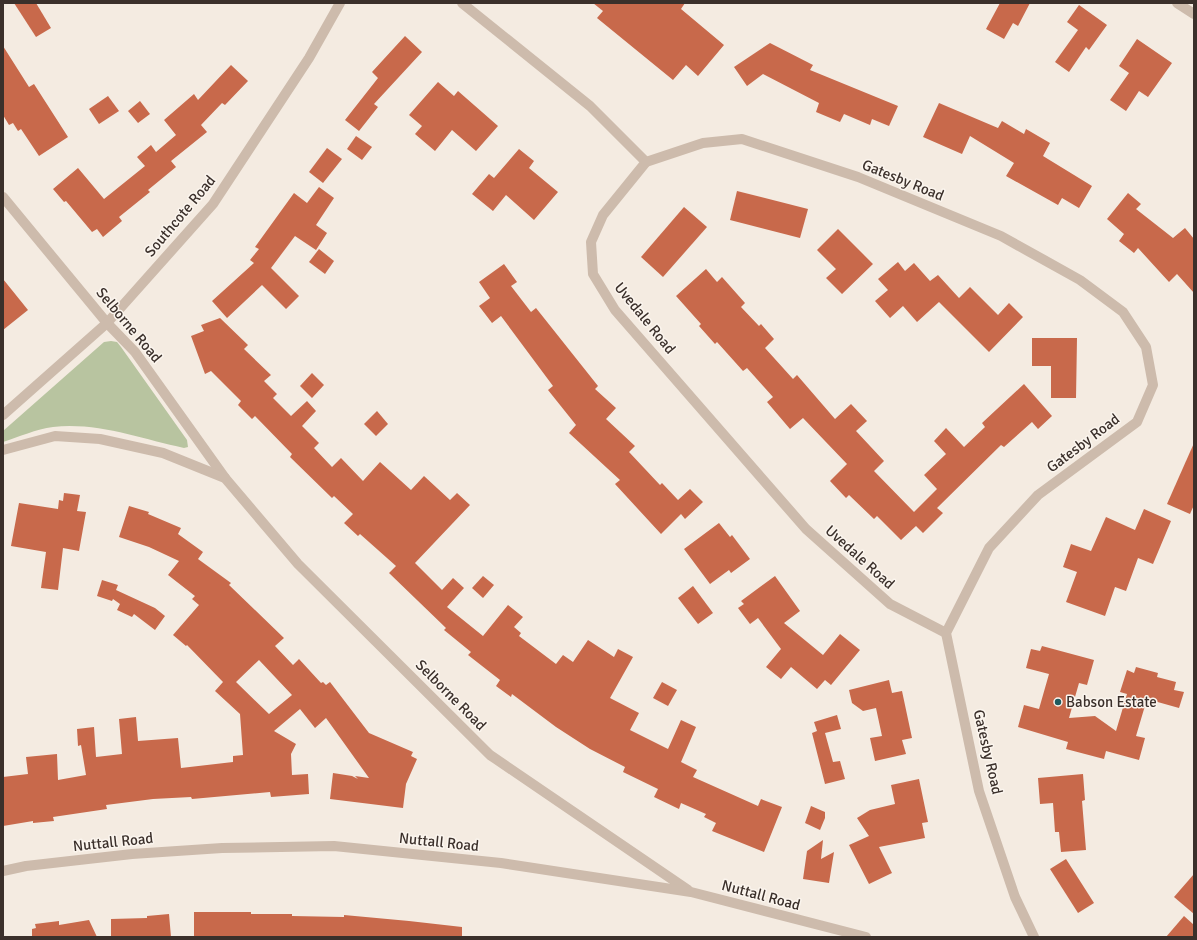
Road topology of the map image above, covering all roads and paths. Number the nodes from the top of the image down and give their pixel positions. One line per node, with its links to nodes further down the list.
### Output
1 (340, 3): 7 (street, Southcote Road)
2 (462, 3): 5 (street)
3 (1177, 3): 4 (street)
4 (1194, 14)
5 (646, 162): 11 (street, Uvedale Road); 11 (street, Gatesby Road)
6 (3, 197): 7 (street, Selborne Road)
7 (107, 323): 8 (street, Southcote Road); 10 (street, Selborne Road)
8 (3, 415)
9 (3, 450): 10 (street, Selborne Road)
10 (225, 478): 13 (street, Selborne Road)
11 (946, 633): 15 (street, Gatesby Road)
12 (3, 871): 13 (street, Nuttall Road)
13 (691, 892): 14 (street, Nuttall Road)
14 (866, 937)
15 (1034, 937)

